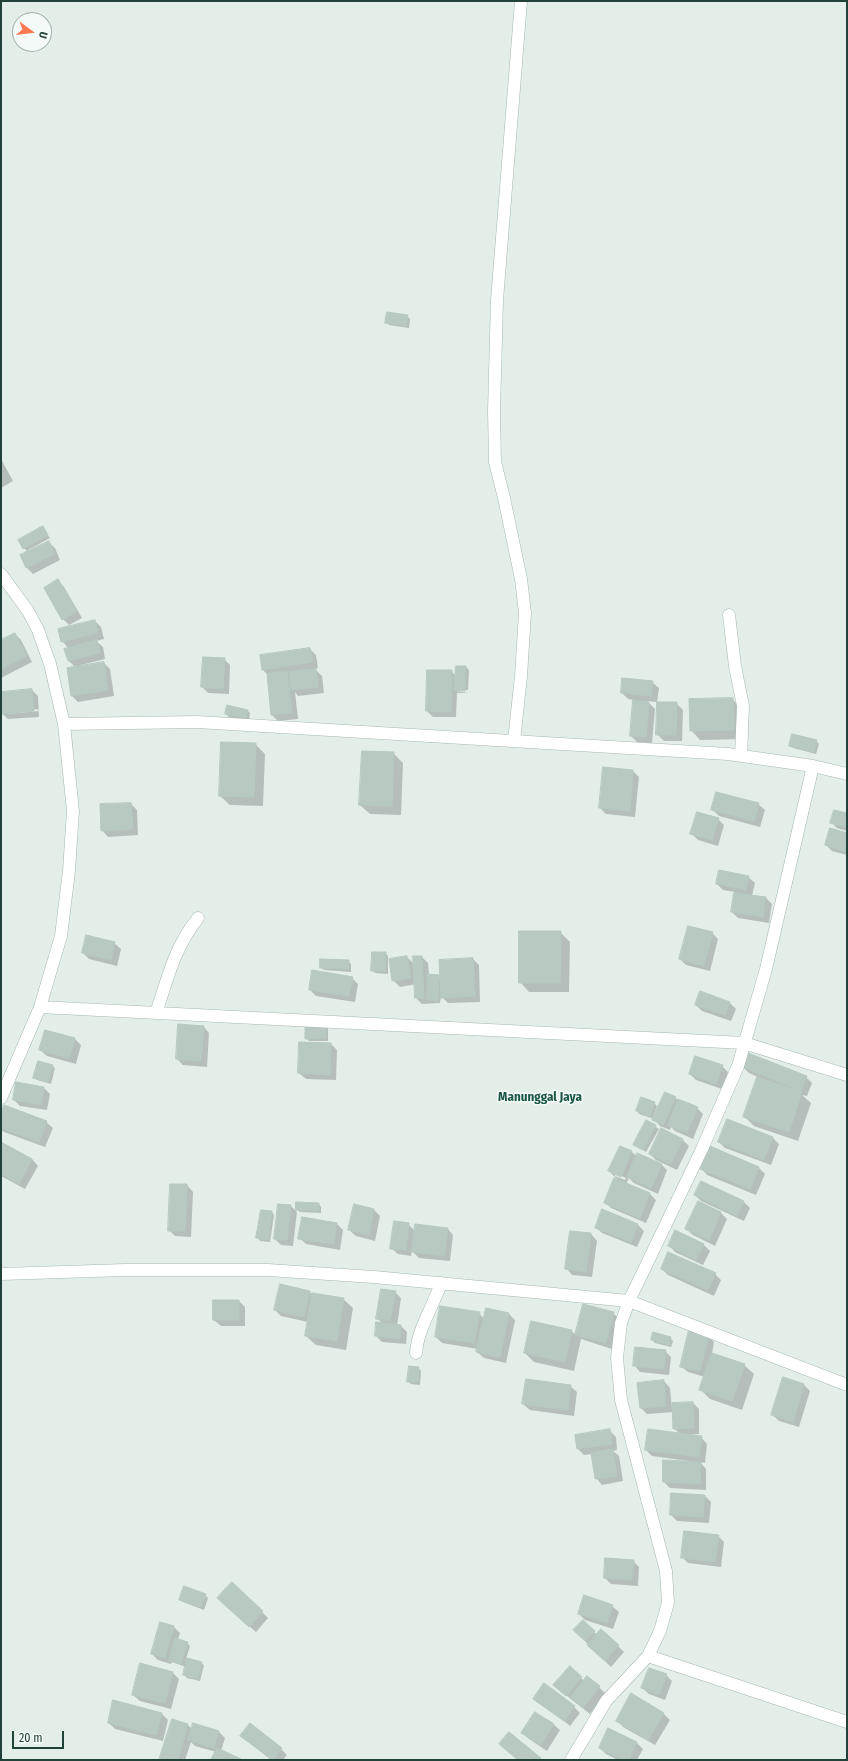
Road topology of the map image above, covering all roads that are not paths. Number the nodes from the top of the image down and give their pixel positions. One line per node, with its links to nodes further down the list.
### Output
1 (521, 1): 5 (street)
2 (1, 574): 4 (street)
3 (729, 616): 6 (street)
4 (64, 724): 5 (street); 10 (street)
5 (514, 741): 6 (street)
6 (741, 756): 7 (street)
7 (813, 766): 8 (street); 12 (street)
8 (847, 774)
9 (198, 918): 11 (street)
10 (40, 1007): 11 (street); 14 (street)
11 (156, 1013): 12 (street)
12 (744, 1043): 13 (street); 17 (street)
13 (847, 1076)
14 (1, 1098)
15 (1, 1274): 16 (street)
16 (441, 1283): 17 (street); 18 (street)
17 (628, 1301): 19 (street); 20 (street)
18 (416, 1353)
19 (847, 1385)
20 (648, 1656): 21 (street); 22 (street)
21 (847, 1722)
22 (571, 1760)

